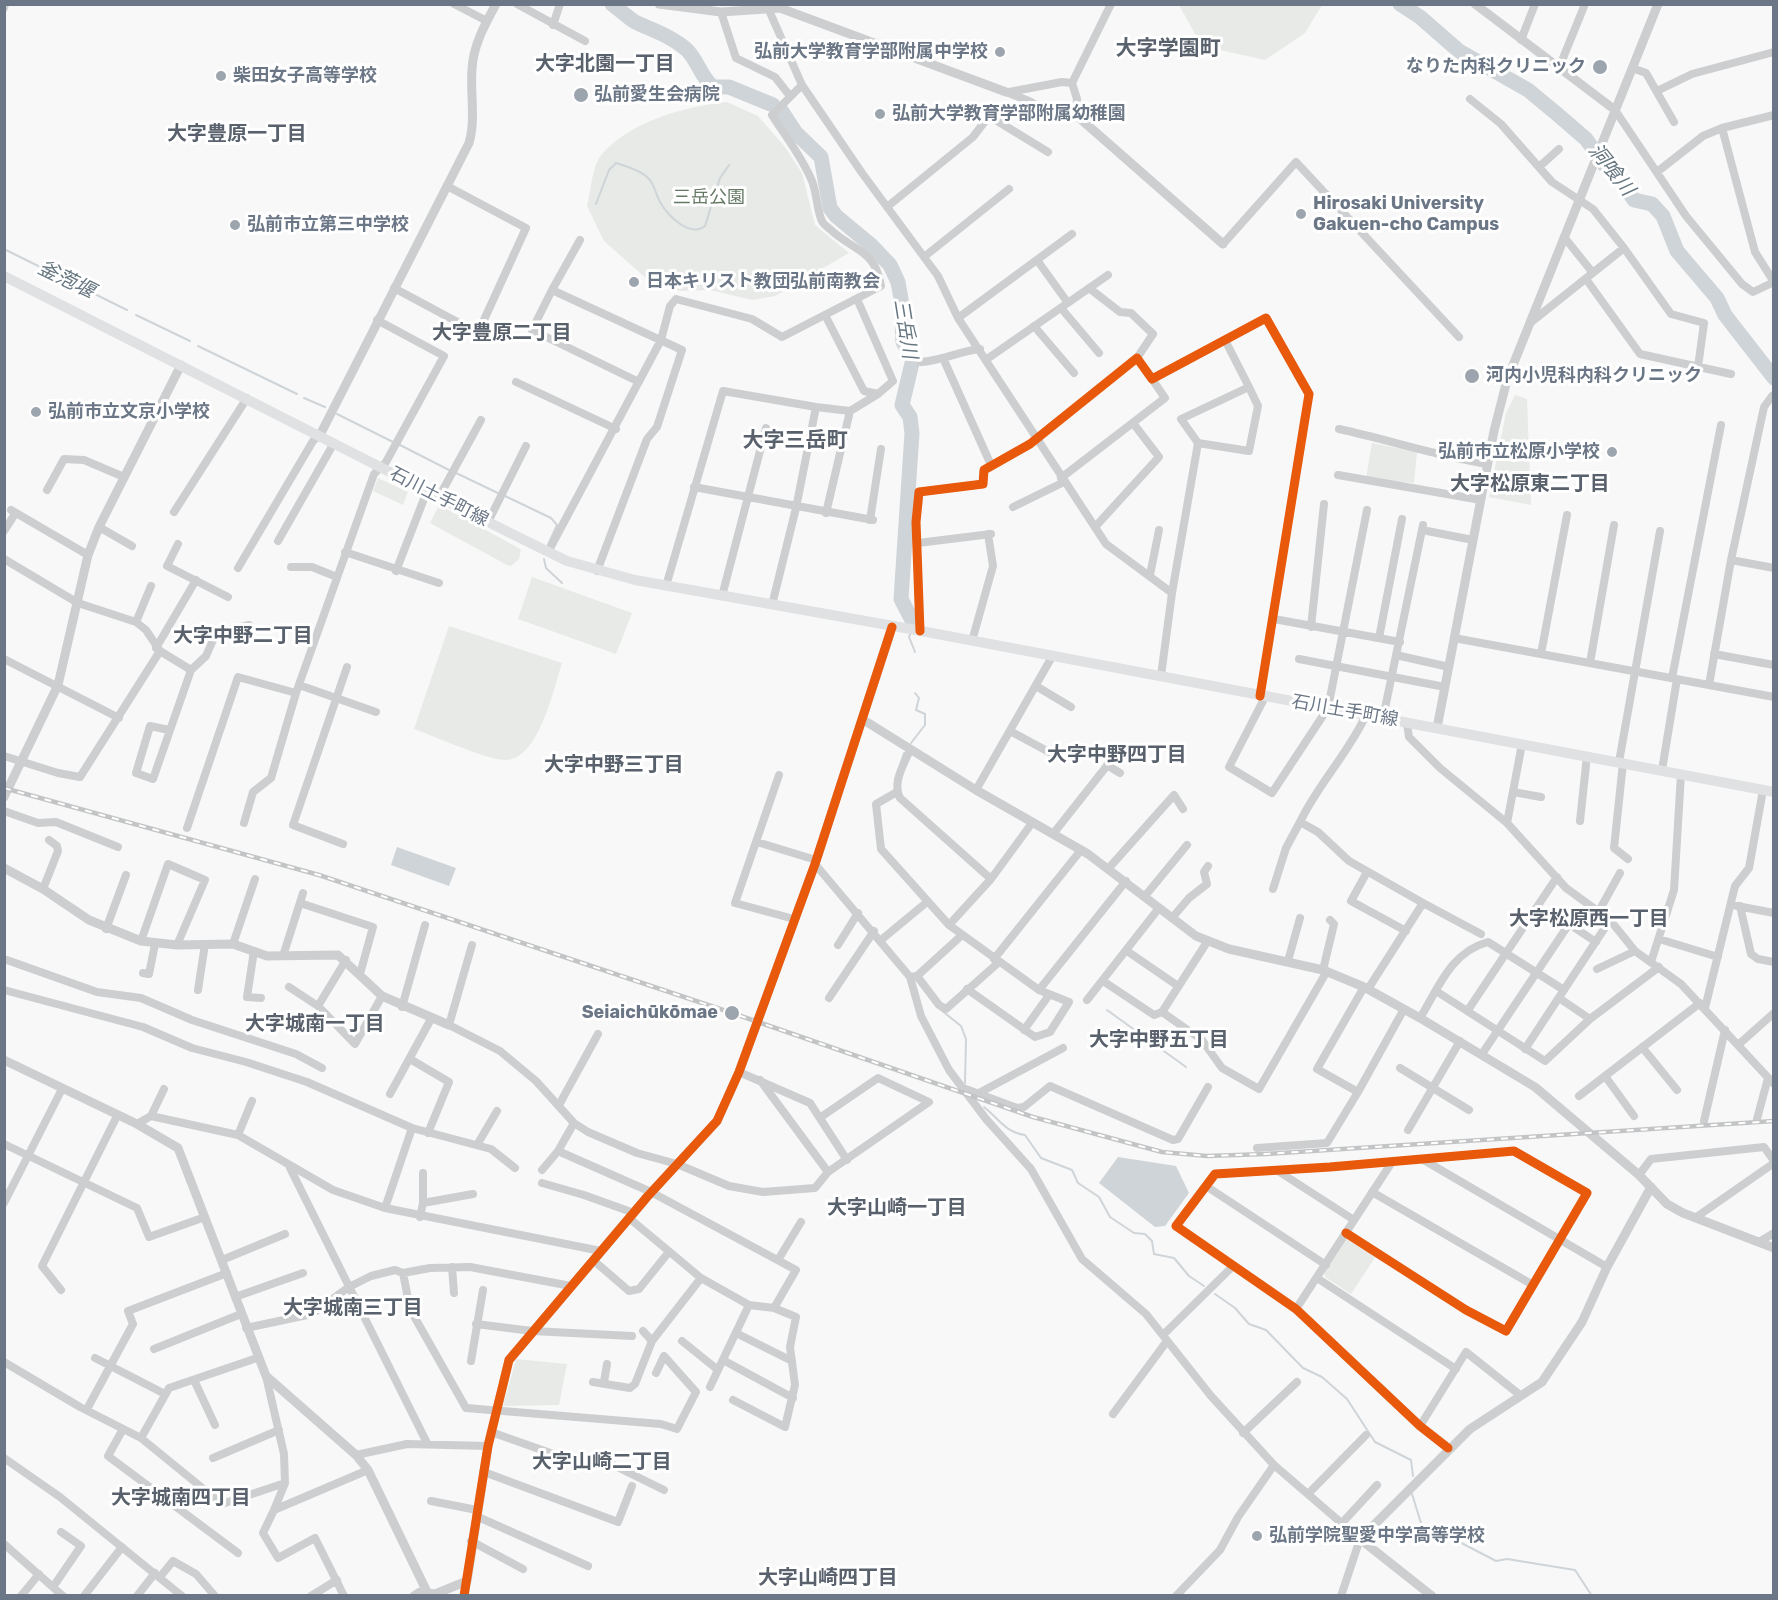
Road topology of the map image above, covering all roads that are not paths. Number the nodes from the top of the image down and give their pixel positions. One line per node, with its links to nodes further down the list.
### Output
1 (454, 4): 14 (street)
2 (496, 4): 14 (street)
3 (517, 4): 15 (street)
4 (560, 4): 15 (street)
5 (659, 4): 13 (street)
6 (1111, 4): 21 (street)
7 (1535, 4): 16 (street)
8 (1585, 4): 19 (street)
9 (1658, 4): 20 (street)
10 (752, 7): 12 (street); 13 (street)
11 (1481, 7): 16 (street)
12 (768, 8): 22 (street); 24 (street)
13 (721, 12): 25 (street)
14 (487, 21): 36 (street)
15 (553, 25): 17 (street)
16 (1521, 40): 19 (street)
17 (585, 42)
18 (1773, 52): 23 (street)
19 (1559, 68): 27 (street)
20 (1632, 68): 23 (street); 27 (street)
21 (1072, 83): 24 (street); 28 (street)
22 (802, 85): 25 (street); 39 (street)
23 (1657, 91): 30 (street)
24 (1006, 92): 28 (street)
25 (790, 96): 54 (street)
26 (1470, 99): 34 (street)
27 (1615, 110): 35 (street); 38 (street)
28 (1076, 115): 43 (street)
29 (1773, 115): 31 (street)
30 (1674, 122)
31 (1722, 128): 35 (street); 50 (street)
32 (1559, 149): 34 (street)
33 (1048, 152): 39 (street)
34 (1539, 167): 38 (street)
35 (1657, 172): 50 (street)
36 (447, 186): 51 (street); 51 (street)
37 (1009, 189): 45 (street)
38 (1579, 199): 41 (street); 44 (street)
39 (887, 207): 45 (street)
40 (1072, 234): 46 (street)
41 (1564, 237): 49 (street); 59 (street)
42 (580, 240): 53 (street)
43 (1223, 244): 61 (street)
44 (1624, 248): 49 (street); 71 (street)
45 (924, 257): 57 (street)
46 (1037, 260): 55 (street); 57 (street)
47 (1108, 275): 52 (street)
48 (4, 276): 70 (main road, 石川土手町線)
49 (1589, 276): 59 (street); 71 (street)
50 (1773, 282)
51 (394, 288): 58 (street)
52 (1089, 288): 55 (street); 67 (street)
53 (552, 290): 62 (street); 76 (street)
54 (858, 298): 56 (street); 78 (street)
55 (1065, 305): 60 (street); 65 (street)
56 (825, 315): 62 (street); 78 (street)
57 (958, 318): 64 (street)
58 (377, 321): 89 (street); 97 (street)
59 (1527, 325): 95 (street)
60 (1034, 326): 68 (street); 72 (street)
61 (1459, 337)
62 (661, 340): 76 (street); 136 (street)
63 (1225, 340): 74 (street); 77 (street); 148 (street)
64 (980, 349): 66 (street); 68 (street)
65 (1099, 353)
66 (943, 358): 69 (street); 96 (street)
67 (1137, 358): 74 (street); 90 (street)
68 (987, 359): 90 (street)
69 (921, 362)
70 (181, 365): 80 (main road, 石川土手町線); 99 (street)
71 (1698, 367): 73 (street)
72 (1074, 373)
73 (1731, 374)
74 (1152, 379): 84 (street)
75 (516, 382): 87 (street)
76 (639, 382): 87 (street)
77 (1249, 387): 92 (street); 92 (street)
78 (878, 394): 82 (street)
79 (1772, 396): 131 (street)
80 (247, 398): 89 (main road, 石川土手町線); 111 (street)
81 (816, 407): 82 (street); 101 (street); 109 (street)
82 (850, 411): 112 (street)
83 (481, 420): 104 (street)
84 (1133, 423): 100 (street); 118 (street)
85 (1721, 425): 175 (street)
86 (766, 428): 105 (street)
87 (616, 429): 128 (street)
88 (1339, 429): 95 (street)
89 (320, 435): 91 (main road, 石川土手町線); 133 (street)
90 (1036, 438): 96 (street); 100 (street)
91 (334, 443): 97 (main road, 石川土手町線); 123 (street)
92 (1198, 443): 143 (street)
93 (526, 446): 115 (street)
94 (881, 449): 112 (street)
95 (1488, 464): 106 (street)
96 (991, 465): 124 (street)
97 (381, 467): 103 (main road, 石川土手町線); 127 (street)
98 (1338, 475): 106 (street)
99 (124, 477): 102 (street); 117 (street)
100 (1063, 480): 108 (street); 118 (street)
101 (694, 487): 105 (street); 142 (street)
102 (47, 490)
103 (427, 491): 104 (main road, 石川土手町線); 135 (street)
104 (439, 497): 115 (main road, 石川土手町線)
105 (747, 499): 109 (street); 144 (street)
106 (1481, 500): 122 (street)
107 (1324, 504): 152 (street)
108 (1013, 507)
109 (796, 508): 112 (street); 147 (street)
110 (1367, 510): 154 (street)
111 (174, 512)
112 (826, 513)
113 (1568, 515): 160 (street)
114 (1402, 519): 155 (street)
115 (488, 522): 128 (main road, 石川土手町線)
116 (1614, 525): 166 (street)
117 (99, 527): 126 (street); 129 (street)
118 (1095, 527): 137 (street)
119 (1159, 530): 137 (street)
120 (4, 531): 129 (street)
121 (1660, 531): 172 (street)
122 (1473, 540): 156 (street); 158 (street)
123 (278, 541)
124 (918, 543): 153 (street); 157 (street)
125 (178, 544): 139 (street)
126 (132, 546)
127 (345, 552): 135 (street); 138 (street)
128 (548, 552): 136 (main road, 石川土手町線)
129 (88, 555): 146 (street)
130 (4, 559): 146 (street)
131 (1731, 560): 134 (street); 161 (street)
132 (291, 567): 138 (street)
133 (238, 568)
134 (1773, 568)
135 (396, 571): 140 (street)
136 (597, 571): 142 (main road, 石川土手町線)
137 (1150, 575): 143 (street)
138 (337, 577): 180 (street)
139 (196, 580): 145 (street); 159 (street)
140 (439, 583)
141 (152, 585): 149 (street)
142 (666, 586): 144 (main road, 石川土手町線)
143 (1172, 593): 173 (street)
144 (722, 596): 147 (main road, 石川土手町線)
145 (228, 597)
146 (78, 603): 149 (street); 176 (street)
147 (772, 605): 151 (main road, 石川土手町線)
148 (1274, 619): 152 (street); 181 (street)
149 (135, 622): 159 (street)
150 (249, 625): 171 (street)
151 (892, 627): 153 (main road, 石川土手町線); 190 (street)
152 (1311, 627): 154 (street)
153 (914, 630): 157 (main road, 石川土手町線)
154 (1343, 632): 155 (street); 168 (street)
155 (1378, 638): 158 (street)
156 (1454, 638): 160 (street); 170 (street)
157 (972, 641): 163 (main road, 石川土手町線)
158 (1400, 642): 162 (street)
159 (158, 650): 171 (street); 188 (street)
160 (1541, 654): 166 (street)
161 (1714, 654): 167 (street); 177 (street)
162 (1396, 655): 170 (street); 174 (street)
163 (1053, 656): 173 (main road, 石川土手町線); 178 (street)
164 (4, 658): 176 (street)
165 (1299, 659): 168 (street)
166 (1590, 663): 172 (street)
167 (1773, 665)
168 (1336, 666): 174 (street); 185 (street)
169 (347, 667): 183 (street)
170 (1449, 667): 179 (street)
171 (191, 670): 193 (street)
172 (1635, 672): 175 (street); 202 (street)
173 (1161, 676): 181 (main road, 石川土手町線)
174 (1391, 677): 179 (street); 189 (street)
175 (1674, 679): 177 (street); 204 (street)
176 (58, 685): 188 (street); 201 (street)
177 (1709, 685): 182 (street)
178 (1036, 686): 184 (street); 194 (street)
179 (1445, 687): 192 (street)
180 (297, 689): 183 (street); 218 (street); 221 (street)
181 (1262, 696): 185 (main road, 石川土手町線); 185 (street)
182 (1773, 697)
183 (336, 698): 186 (street); 225 (street)
184 (1071, 707)
185 (1328, 708): 187 (main road, 石川土手町線)
186 (376, 712)
187 (1366, 715): 189 (main road, 石川土手町線); 217 (street)
188 (119, 718): 201 (street)
189 (1383, 718): 191 (main road, 石川土手町線)
190 (862, 719): 196 (street); 230 (street)
191 (1407, 723): 192 (main road, 石川土手町線); 220 (street)
192 (1437, 728): 195 (main road, 石川土手町線)
193 (170, 730): 193 (street)
194 (1010, 731): 197 (street); 208 (street)
195 (1522, 744): 200 (main road, 石川土手町線); 211 (street)
196 (910, 750): 208 (street); 210 (street)
197 (1049, 752)
198 (1117, 753): 203 (street)
199 (4, 756): 201 (street)
200 (1587, 756): 202 (main road, 石川土手町線); 216 (street)
201 (21, 762): 212 (street)
202 (1621, 762): 204 (main road, 石川土手町線); 229 (street)
203 (1107, 765): 205 (street); 222 (street)
204 (1662, 770): 206 (main road, 石川土手町線)
205 (1120, 773)
206 (1681, 774): 209 (main road, 石川土手町線); 266 (street)
207 (779, 775): 224 (street)
208 (976, 790): 219 (street)
209 (1768, 791): 248 (street)
210 (897, 792): 239 (street); 245 (street)
211 (1513, 792): 213 (street); 220 (street)
212 (4, 797)
213 (1541, 797)
214 (1183, 809): 233 (street)
215 (4, 811): 227 (street)
216 (1580, 821)
217 (1300, 822): 234 (street); 242 (street)
218 (244, 823)
219 (1032, 823): 222 (street); 239 (street)
220 (1507, 823): 237 (street)
221 (187, 828)
222 (1053, 834): 228 (street)
223 (49, 840): 241 (street)
224 (757, 842): 230 (street); 256 (street)
225 (343, 844)
226 (1187, 845): 244 (street)
227 (118, 847)
228 (1081, 850): 233 (street); 285 (street)
229 (1628, 859)
230 (815, 862): 252 (street); 256 (street)
231 (1208, 866): 254 (street)
232 (4, 868): 241 (street)
233 (1108, 869): 240 (street)
234 (1367, 872): 247 (street); 263 (street)
235 (1620, 873): 251 (street)
236 (126, 875): 261 (street)
237 (1557, 877): 251 (street); 280 (street)
238 (255, 879): 273 (street)
239 (991, 879): 260 (street)
240 (1126, 881): 244 (street); 303 (street)
241 (43, 889): 261 (street)
242 (1273, 889)
243 (303, 893): 246 (street)
244 (1145, 896): 250 (street)
245 (927, 902): 260 (street); 267 (street)
246 (300, 903): 281 (street); 294 (street)
247 (1423, 903): 263 (street); 264 (street)
248 (1731, 905): 249 (street); 282 (street)
249 (1740, 906): 253 (street); 288 (street)
250 (1159, 908): 254 (street); 278 (street)
251 (1599, 911): 258 (street)
252 (858, 913): 262 (street); 276 (street)
253 (1773, 913)
254 (1172, 918): 269 (street)
255 (1300, 918): 286 (street)
256 (794, 919): 337 (street)
257 (1330, 920): 291 (street)
258 (1610, 920): 270 (street); 279 (street)
259 (425, 925): 314 (street)
260 (949, 925): 265 (street)
261 (106, 929): 268 (street)
262 (874, 931): 267 (street); 309 (street)
263 (1406, 931): 299 (street)
264 (1481, 934)
265 (961, 936): 285 (street); 295 (street)
266 (1659, 939): 282 (street); 287 (street)
267 (881, 940): 295 (street)
268 (141, 941): 271 (street); 274 (street)
269 (1208, 942): 286 (street); 297 (street)
270 (1596, 942): 292 (street); 304 (street)
271 (155, 944): 274 (street); 293 (street)
272 (205, 944): 273 (street); 274 (street); 302 (street)
273 (233, 944): 277 (street)
274 (177, 945)
275 (472, 945): 322 (street)
276 (838, 945)
277 (254, 951): 281 (street); 308 (street)
278 (1126, 951): 296 (street); 297 (street)
279 (1635, 951): 287 (street); 290 (street)
280 (1508, 953): 292 (street); 305 (street); 316 (street)
281 (284, 956): 284 (street)
282 (1718, 957): 313 (street)
283 (4, 959): 335 (street)
284 (346, 960): 294 (street); 312 (street)
285 (996, 961): 300 (street); 303 (street)
286 (1288, 961): 291 (street)
287 (1651, 962): 289 (street)
288 (1773, 962)
289 (1659, 968): 313 (street); 321 (street)
290 (1597, 969)
291 (1325, 970): 299 (street); 317 (street)
292 (1537, 972): 304 (street); 324 (street)
293 (142, 973)
294 (360, 974): 307 (street)
295 (914, 976): 300 (street); 342 (street)
296 (1103, 981): 311 (street); 317 (street)
297 (1178, 986): 317 (street)
298 (289, 987): 312 (street)
299 (1366, 988): 315 (street); 347 (street)
300 (967, 989): 323 (street)
301 (4, 990): 363 (street)
302 (198, 990)
303 (1040, 990): 306 (street)
304 (1564, 990): 310 (street)
305 (1436, 991): 316 (street); 319 (street)
306 (1049, 995): 323 (street); 323 (street)
307 (382, 996): 312 (street); 314 (street)
308 (261, 998)
309 (829, 998)
310 (1559, 998): 321 (street); 331 (street)
311 (1088, 1000)
312 (318, 1006)
313 (1703, 1006): 325 (street); 329 (street)
314 (402, 1007): 320 (street)
315 (1404, 1009): 319 (street); 347 (street)
316 (1468, 1011): 324 (street)
317 (1162, 1012)
318 (1773, 1013): 328 (street)
319 (1420, 1018): 327 (street)
320 (431, 1019): 322 (street); 333 (street)
321 (1590, 1019): 331 (street)
322 (449, 1025): 352 (street)
323 (1024, 1030)
324 (1498, 1030): 331 (street); 332 (street)
325 (1725, 1030): 328 (street); 360 (street)
326 (598, 1034): 352 (street)
327 (1460, 1041): 332 (street); 343 (street)
328 (1738, 1045): 340 (street)
329 (1642, 1047): 338 (street); 346 (street)
330 (1063, 1048): 348 (street)
331 (1526, 1049)
332 (1482, 1054): 383 (street)
333 (410, 1059): 349 (street); 365 (street)
334 (5, 1060): 344 (street)
335 (322, 1068)
336 (1400, 1068): 343 (street)
337 (740, 1072): 339 (street); 376 (street)
338 (1605, 1076): 350 (street); 357 (street)
339 (760, 1080): 358 (street); 381 (street)
340 (1772, 1081): 359 (street)
341 (1208, 1087): 348 (street)
342 (963, 1088): 348 (street); 437 (street)
343 (1432, 1088): 353 (street); 364 (street)
344 (62, 1089): 355 (street); 371 (street)
345 (164, 1089): 356 (street)
346 (1677, 1090)
347 (1358, 1092): 369 (street)
348 (979, 1093)
349 (390, 1094)
350 (1579, 1096)
351 (252, 1101): 366 (street)
352 (559, 1105): 361 (street)
353 (1469, 1110)
354 (497, 1112): 368 (street)
355 (117, 1116): 362 (street); 384 (street)
356 (151, 1116): 362 (street); 366 (street)
357 (1634, 1116)
358 (821, 1117): 373 (street); 373 (street)
359 (1757, 1119)
360 (1704, 1121)
361 (574, 1123): 370 (street); 376 (street)
362 (137, 1124): 395 (street)
363 (412, 1128): 365 (street); 393 (street)
364 (1408, 1130)
365 (428, 1133): 368 (street)
366 (238, 1135): 377 (street)
367 (4, 1144): 371 (street)
368 (477, 1145): 378 (street)
369 (1257, 1148)
370 (558, 1151): 379 (street); 388 (street)
371 (28, 1156): 384 (street); 391 (street)
372 (1422, 1159): 374 (street); 403 (street); 403 (street)
373 (848, 1160): 381 (street)
374 (1392, 1162): 380 (street); 389 (street)
375 (1773, 1162): 383 (street); 397 (street)
376 (677, 1164): 381 (street); 388 (street)
377 (289, 1166): 393 (street); 422 (street)
378 (515, 1168)
379 (543, 1170)
380 (1278, 1171): 386 (street); 398 (street)
381 (828, 1172)
382 (423, 1173): 392 (street)
383 (1639, 1175): 387 (street)
384 (85, 1183): 395 (street); 423 (street)
385 (542, 1183): 394 (street)
386 (1206, 1186): 411 (street); 413 (street)
387 (1651, 1187): 397 (street); 414 (street)
388 (651, 1192): 394 (street); 410 (street)
389 (1372, 1192): 398 (street); 420 (street)
390 (473, 1194): 392 (street)
391 (4, 1203)
392 (423, 1203): 396 (street)
393 (385, 1208): 396 (street)
394 (631, 1216): 406 (street); 407 (street)
395 (205, 1217): 408 (street)
396 (420, 1217): 406 (street)
397 (1695, 1218): 404 (street)
398 (1354, 1220): 400 (street)
399 (801, 1222): 410 (street)
400 (1346, 1233): 411 (street); 420 (street)
401 (1773, 1233): 404 (street)
402 (285, 1234): 408 (street)
403 (1560, 1240): 414 (street); 420 (street)
404 (1759, 1242): 405 (street)
405 (1773, 1248)
406 (601, 1251): 409 (street)
407 (668, 1253): 409 (street); 418 (street)
408 (222, 1260): 415 (street)
409 (593, 1260): 421 (street)
410 (778, 1260): 428 (street)
411 (1326, 1264): 419 (street)
412 (452, 1267): 417 (street); 421 (street); 425 (street)
413 (1232, 1267): 429 (street); 437 (street)
414 (1606, 1267): 459 (street)
415 (227, 1273): 426 (street); 448 (street)
416 (303, 1273): 426 (street)
417 (403, 1273): 422 (street); 463 (street)
418 (701, 1278): 427 (street); 438 (street)
419 (1317, 1278): 429 (street); 449 (street)
420 (1533, 1285)
421 (571, 1286): 433 (street)
422 (349, 1287): 432 (street); 473 (street)
423 (61, 1290)
424 (483, 1290): 431 (street)
425 (454, 1293)
426 (235, 1297): 430 (street)
427 (749, 1305): 428 (street); 435 (street)
428 (774, 1308): 445 (street)
429 (1296, 1309): 466 (street)
430 (241, 1314): 432 (street); 440 (street)
431 (476, 1324): 433 (street); 444 (street)
432 (246, 1328): 442 (street)
433 (532, 1330): 436 (street); 463 (street)
434 (643, 1331): 438 (street)
435 (736, 1333): 443 (street); 445 (street)
436 (632, 1336)
437 (1165, 1338): 464 (street); 470 (street)
438 (652, 1341): 455 (street)
439 (682, 1341): 450 (street)
440 (154, 1349)
441 (95, 1358): 448 (street)
442 (257, 1358): 452 (street); 453 (street)
443 (723, 1360): 450 (street); 460 (street)
444 (471, 1361)
445 (792, 1361): 460 (street)
446 (4, 1362): 462 (street)
447 (607, 1364): 455 (street)
448 (111, 1365): 458 (street); 462 (street)
449 (1456, 1369): 459 (street); 466 (street)
450 (718, 1370): 457 (street)
451 (656, 1373): 463 (street)
452 (266, 1376): 468 (street); 476 (street)
453 (194, 1380): 458 (street); 465 (street)
454 (593, 1382): 455 (street)
455 (604, 1382)
456 (1297, 1382): 470 (street)
457 (710, 1387)
458 (165, 1394): 472 (street)
459 (1520, 1395): 475 (street)
460 (793, 1398): 461 (street)
461 (733, 1400)
462 (87, 1409): 467 (street)
463 (495, 1410): 469 (street)
464 (1113, 1414)
465 (214, 1425)
466 (1420, 1426): 475 (street)
467 (123, 1429): 472 (street); 496 (street)
468 (279, 1430): 478 (street); 482 (street)
469 (491, 1432): 474 (street); 485 (street)
470 (1243, 1433): 479 (street)
471 (1365, 1435): 486 (street)
472 (141, 1438): 482 (street)
473 (427, 1443): 474 (street); 476 (street)
474 (488, 1446): 481 (street)
475 (1448, 1448): 492 (street)
476 (356, 1455): 480 (street)
477 (4, 1458): 495 (street)
478 (213, 1458)
479 (1274, 1465): 486 (street); 515 (street)
480 (368, 1470): 488 (street); 504 (street)
481 (484, 1472): 484 (street); 489 (street)
482 (285, 1483): 488 (street)
483 (1377, 1485): 490 (street)
484 (632, 1486)
485 (664, 1490)
486 (1308, 1494): 490 (street)
487 (431, 1501): 489 (street)
488 (274, 1510): 501 (street)
489 (477, 1513): 493 (street); 497 (street)
490 (1342, 1523): 492 (street)
491 (61, 1532): 503 (street)
492 (1360, 1539): 516 (street); 517 (street)
493 (471, 1541): 498 (street); 502 (street)
494 (4, 1544): 499 (street)
495 (122, 1547): 500 (street); 507 (street)
496 (238, 1554)
497 (588, 1566)
498 (523, 1569)
499 (39, 1574): 503 (street); 505 (street)
500 (158, 1575): 508 (street); 509 (street); 510 (street)
501 (337, 1580): 511 (street); 512 (street)
502 (466, 1581): 504 (street); 514 (street)
503 (53, 1587): 506 (street)
504 (428, 1594): 513 (street)
505 (21, 1596)
506 (63, 1596)
507 (84, 1596)
508 (136, 1596)
509 (182, 1596)
510 (215, 1596)
511 (311, 1596)
512 (344, 1596)
513 (414, 1596)
514 (464, 1596)
515 (1176, 1596)
516 (1341, 1596)
517 (1432, 1596)

